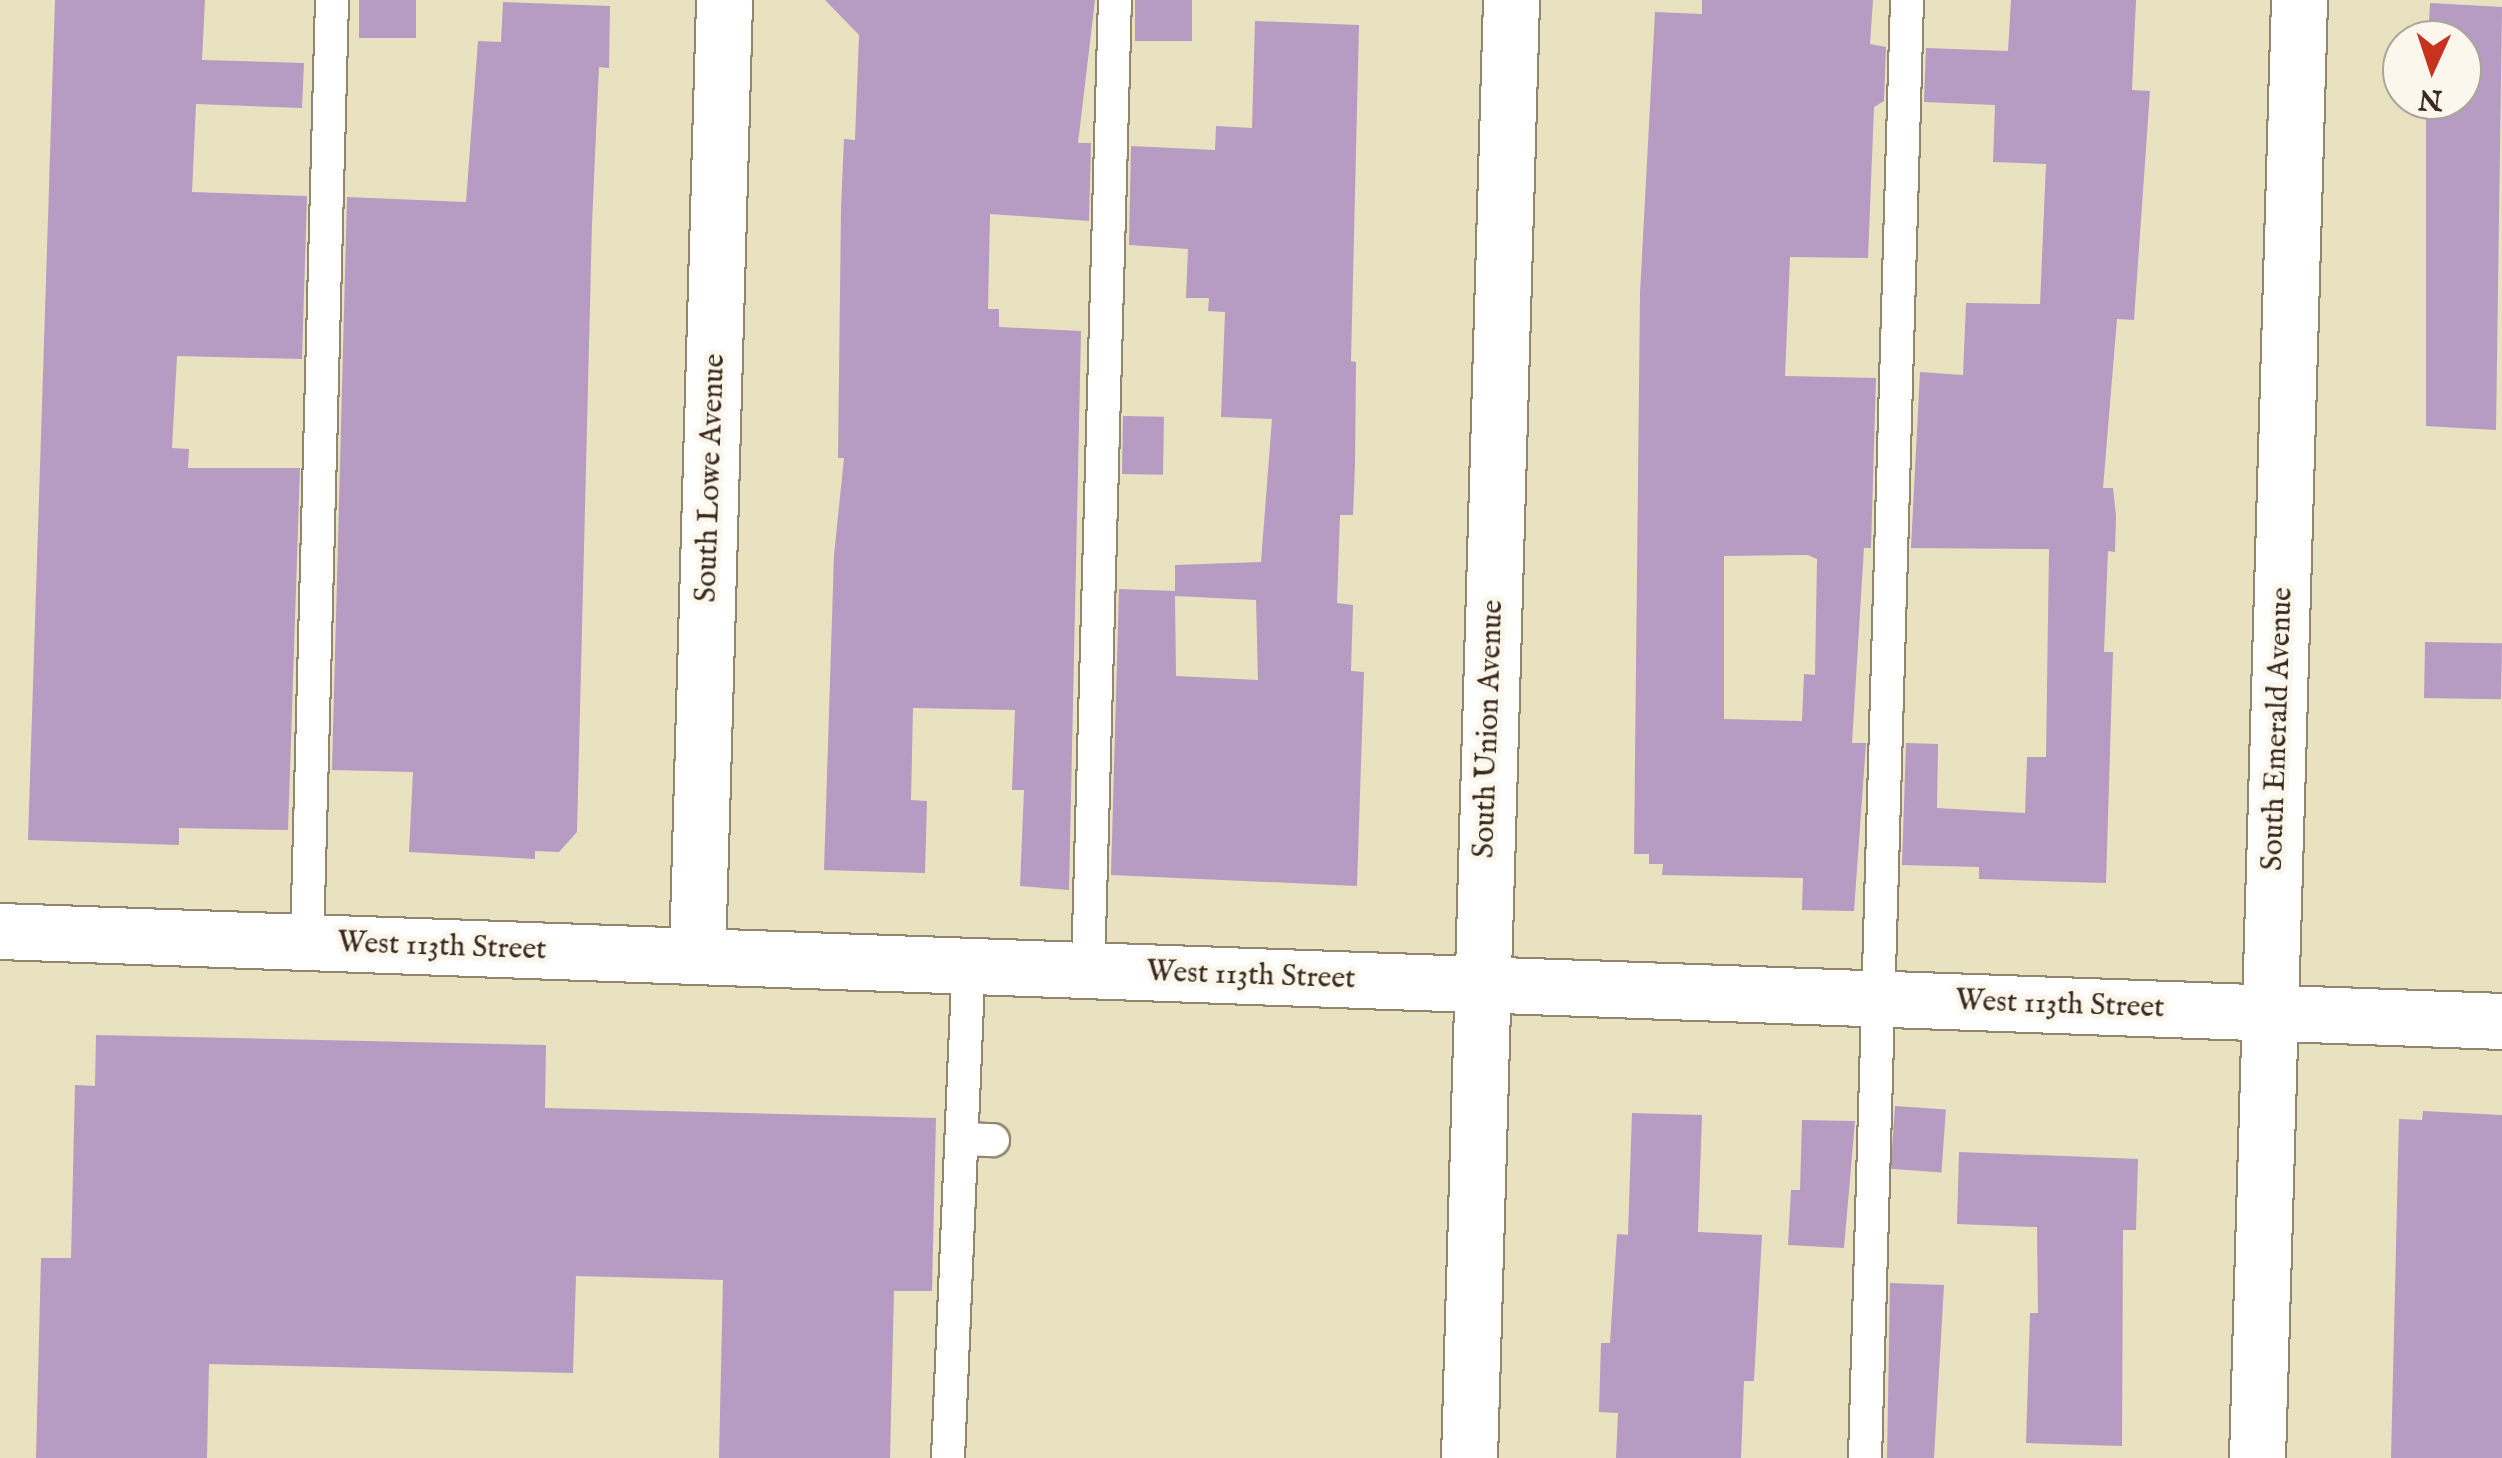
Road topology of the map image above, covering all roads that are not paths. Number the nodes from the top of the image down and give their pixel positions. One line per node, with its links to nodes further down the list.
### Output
1 (332, 0): 8 (lane)
2 (724, 0): 9 (street, South Lowe Avenue)
3 (1116, 0): 11 (lane)
4 (1511, 0): 12 (street, South Union Avenue)
5 (1907, 0): 13 (lane)
6 (2299, 0): 14 (street, South Emerald Avenue)
7 (0, 931): 8 (street, West 113th Street)
8 (307, 942): 9 (street, West 113th Street)
9 (697, 956): 10 (street, West 113th Street)
10 (969, 966): 11 (street, West 113th Street); 16 (lane)
11 (1088, 970): 12 (street, West 113th Street)
12 (1482, 984): 13 (street, West 113th Street); 17 (street, South Union Avenue)
13 (1878, 999): 14 (street, West 113th Street); 18 (lane)
14 (2270, 1012): 15 (street, West 113th Street); 19 (street, South Emerald Avenue)
15 (2502, 1020)
16 (959, 1450)
17 (1469, 1458)
18 (1865, 1458)
19 (2257, 1458)

